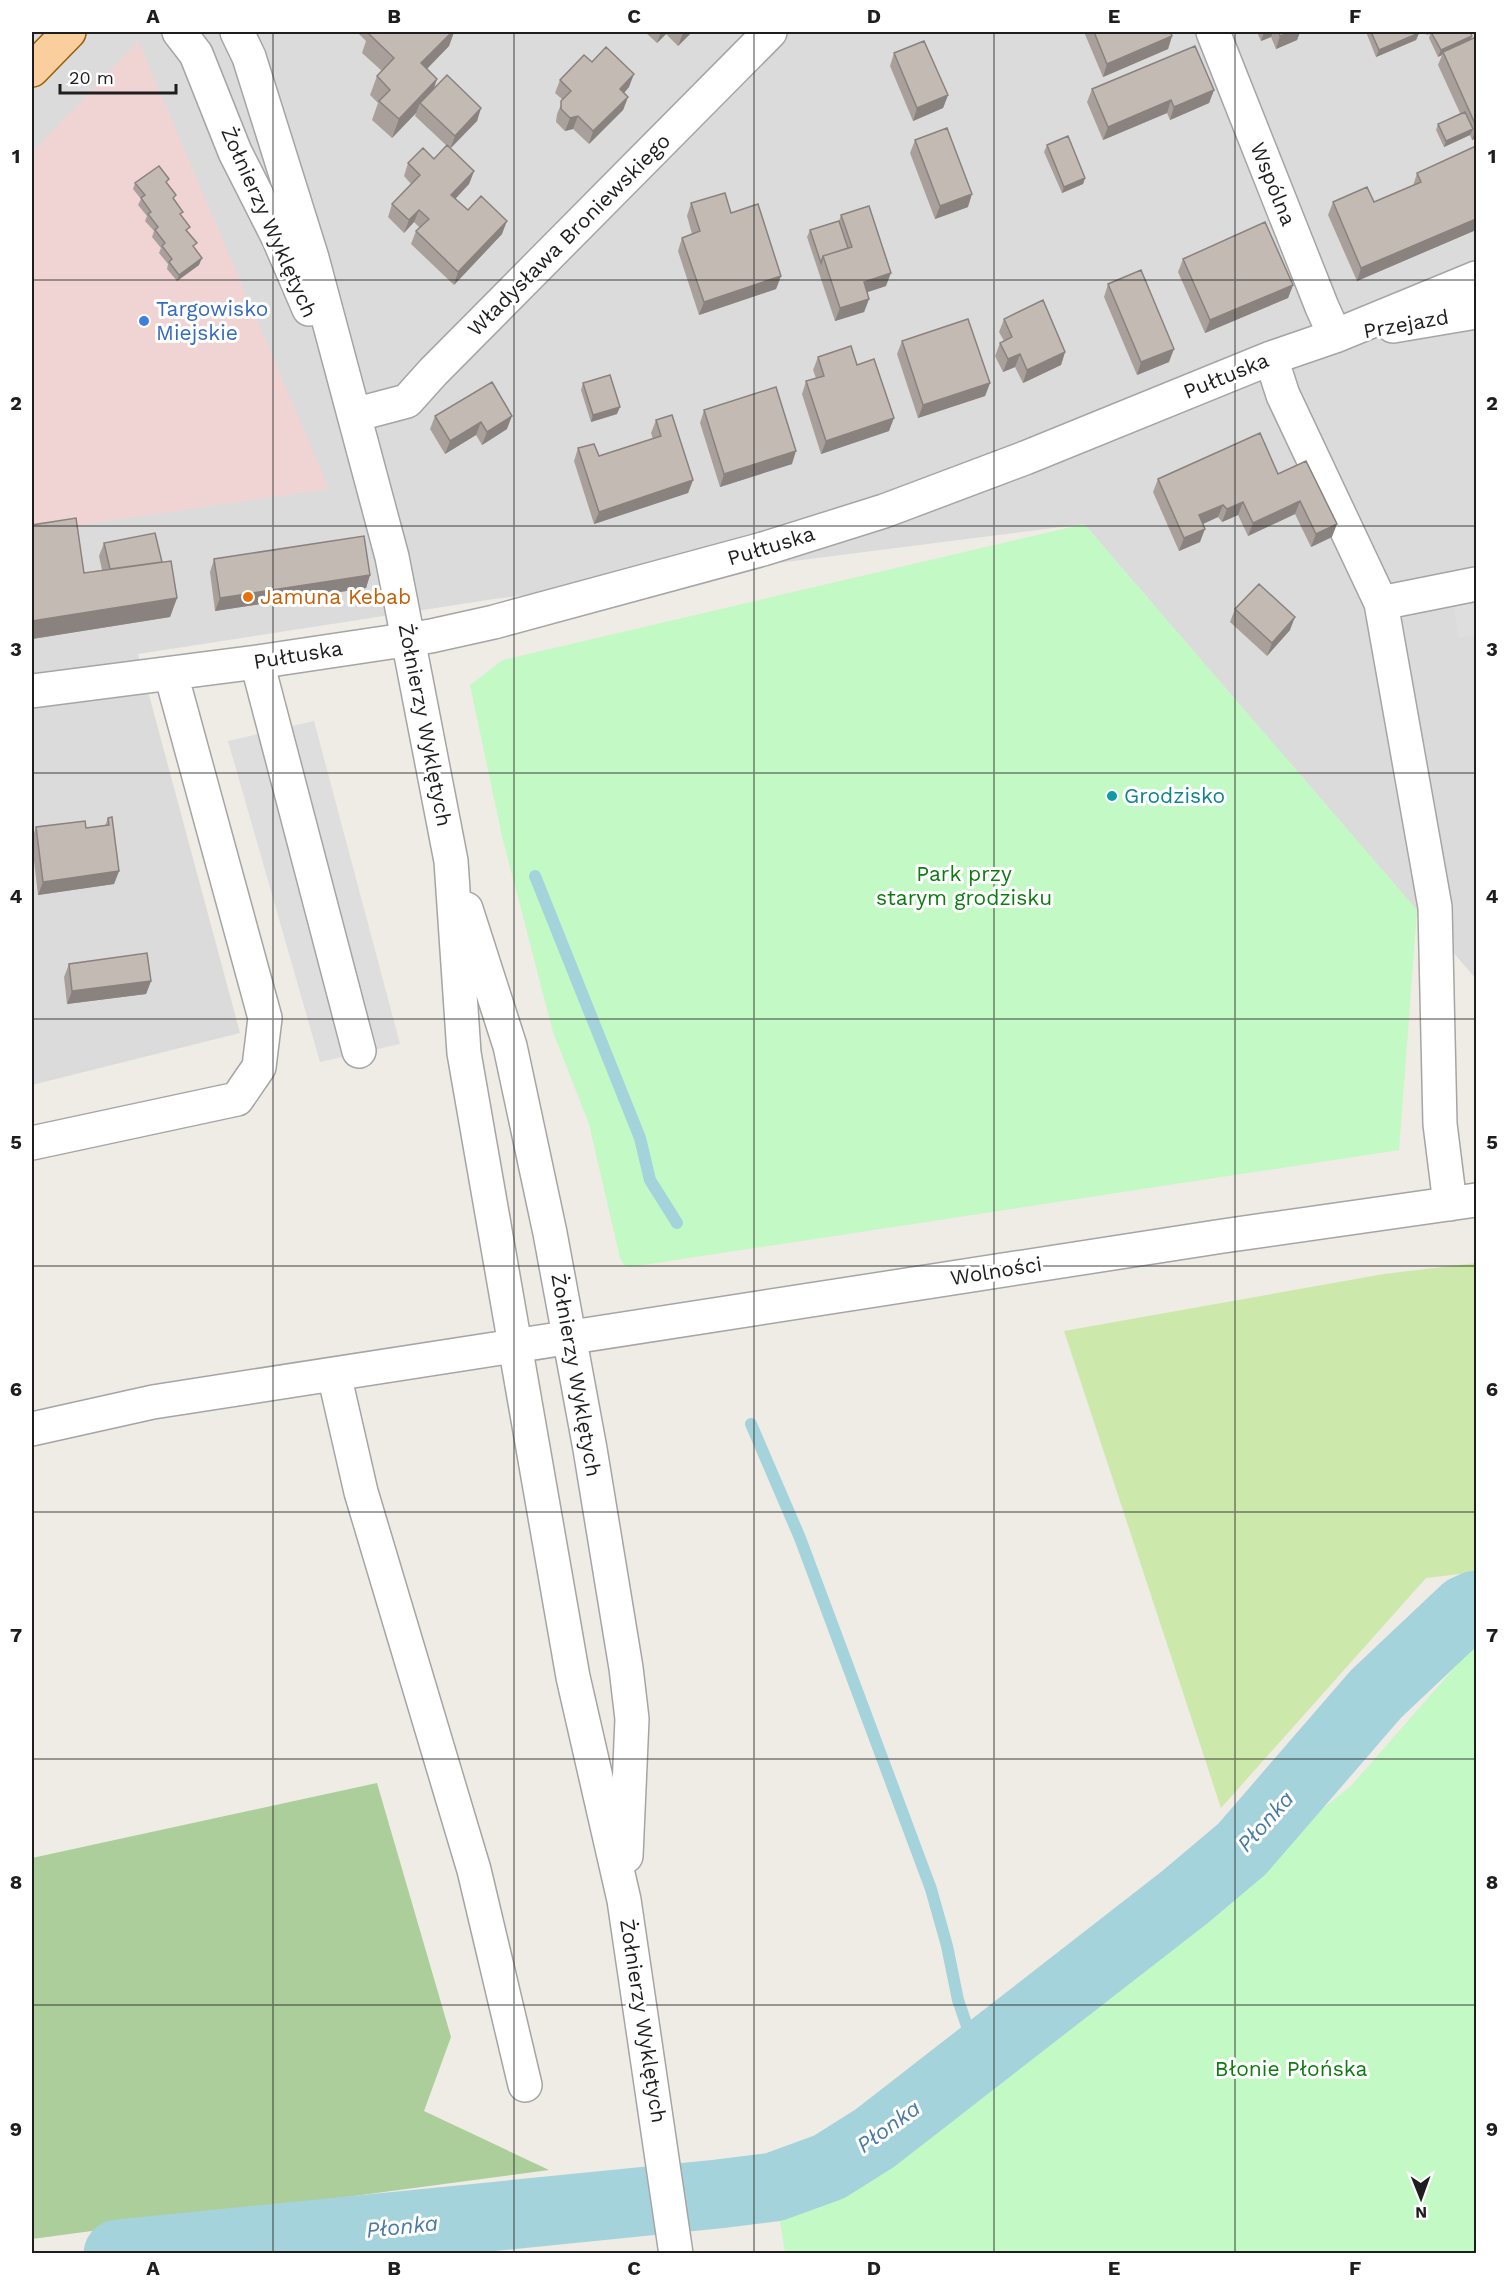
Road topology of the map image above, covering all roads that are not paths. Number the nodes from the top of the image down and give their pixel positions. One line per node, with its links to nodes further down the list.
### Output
1 (69, 32): 6 (main road)
2 (179, 32): 11 (street, Żołnierzy Wyklętych)
3 (237, 32): 11 (street, Żołnierzy Wyklętych)
4 (770, 32): 11 (street, Władysława Broniewskiego)
5 (1213, 32): 9 (street, Wspólna)
6 (32, 70)
7 (1476, 278): 9 (street, Pułtuska)
8 (1476, 312): 9 (street, Przejazd)
9 (1335, 336): 10 (street, Pułtuska)
10 (1271, 358): 13 (street); 14 (street, Pułtuska)
11 (354, 415): 14 (street, Żołnierzy Wyklętych)
12 (1476, 584): 13 (street)
13 (1381, 603): 21 (street)
14 (408, 639): 15 (street, Pułtuska); 18 (street, Żołnierzy Wyklętych)
15 (257, 662): 16 (street, Pułtuska); 19 (street)
16 (171, 674): 17 (street, Pułtuska); 20 (street)
17 (32, 691)
18 (451, 861): 22 (street, Żołnierzy Wyklętych); 23 (street, Żołnierzy Wyklętych)
19 (359, 1052)
20 (32, 1143)
21 (1463, 1202): 22 (street, Wolności)
22 (570, 1338): 23 (street, Wolności); 26 (street, Żołnierzy Wyklętych)
23 (516, 1347): 24 (street, Wolności); 26 (street, Żołnierzy Wyklętych)
24 (334, 1374): 25 (street, Wolności); 27 (street)
25 (32, 1429)
26 (624, 1900): 28 (street, Żołnierzy Wyklętych)
27 (525, 2085)
28 (676, 2253)

